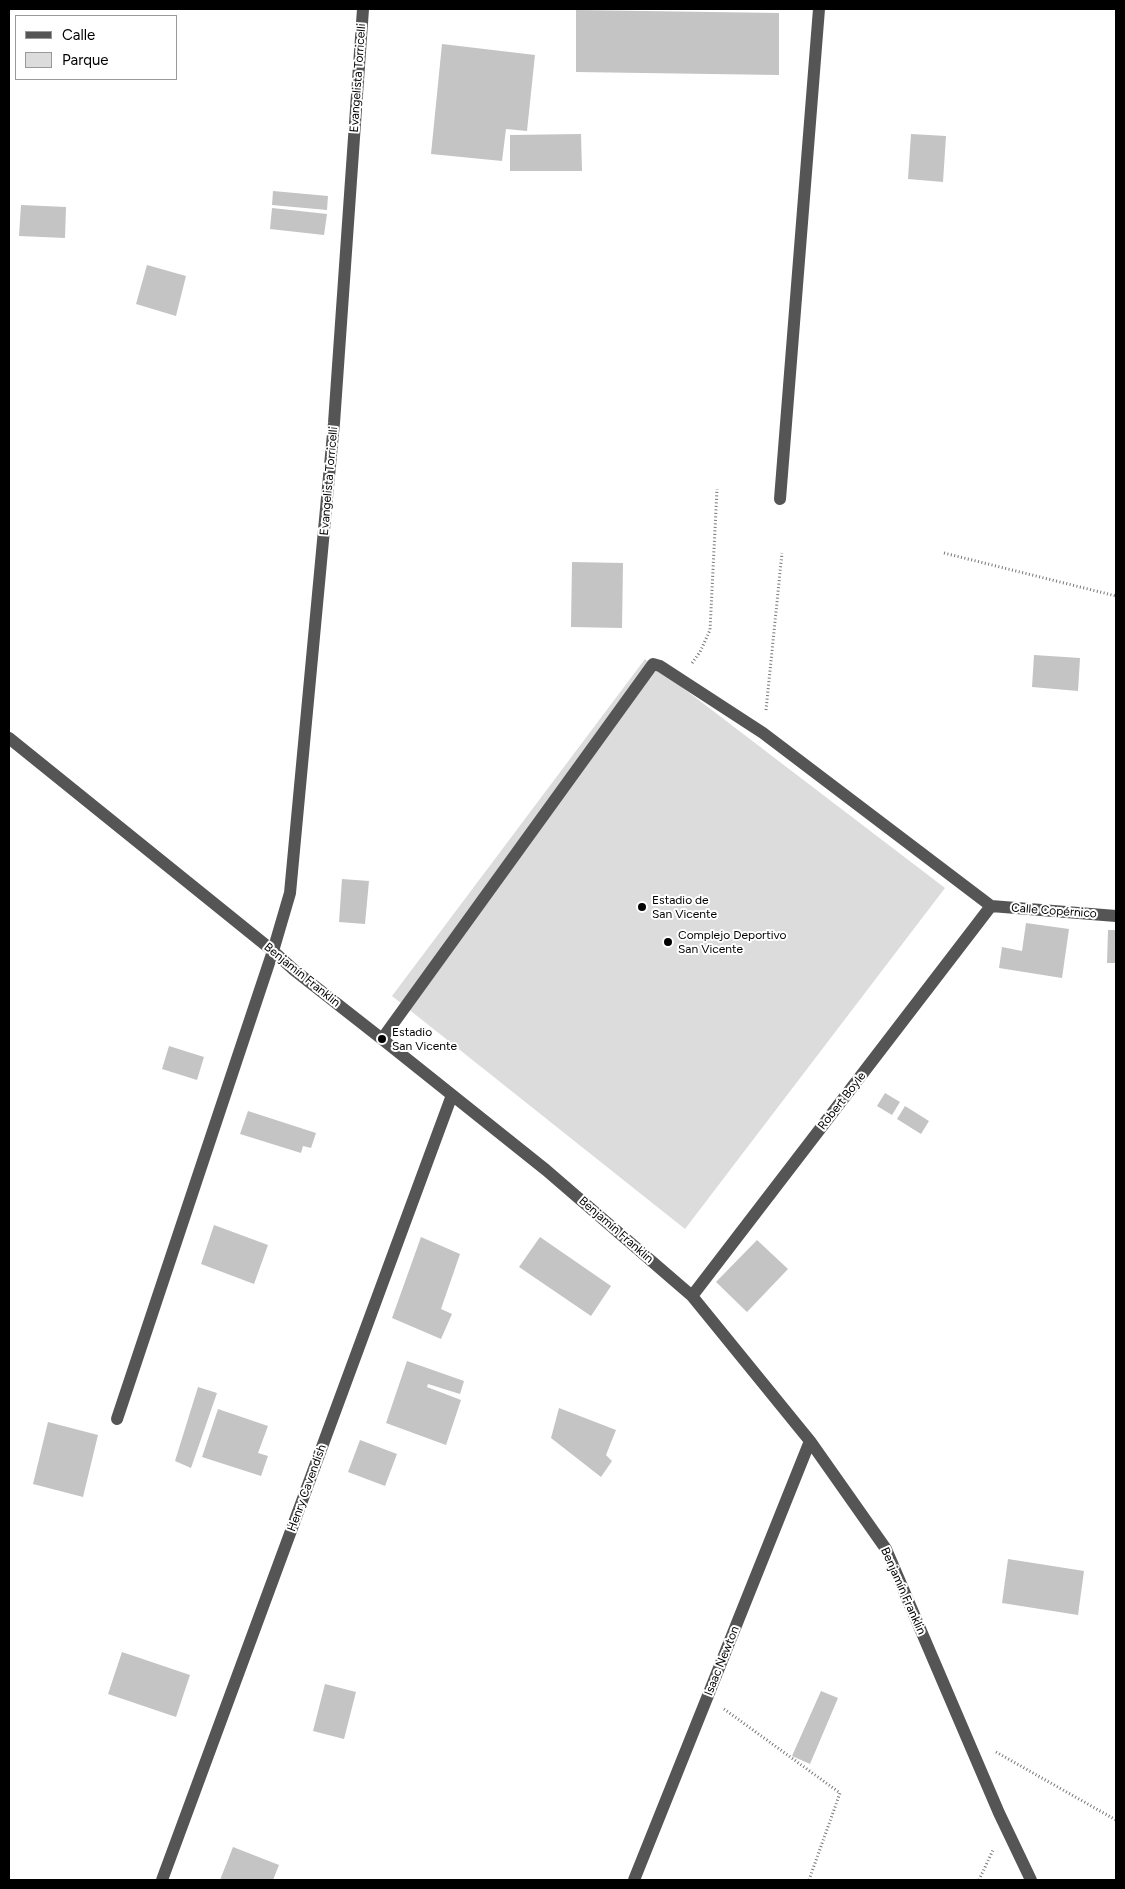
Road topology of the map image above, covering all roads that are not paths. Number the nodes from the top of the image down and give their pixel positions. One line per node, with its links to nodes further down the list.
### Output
1 (363, 9): 7 (street, Evangelista Torricelli)
2 (819, 9): 3 (street)
3 (780, 500)
4 (9, 738): 7 (street, Benjamín Franklin)
5 (991, 906): 6 (street, Calle Copérnico); 8 (street); 10 (street, Robert Boyle)
6 (1116, 916)
7 (273, 951): 8 (street, Benjamín Franklin); 11 (street, Evangelista Torricelli)
8 (382, 1039): 9 (street, Benjamín Franklin)
9 (452, 1095): 10 (street, Benjamín Franklin); 13 (street, Henry Cavendish)
10 (692, 1296): 12 (street, Benjamín Franklin)
11 (117, 1419)
12 (810, 1441): 14 (street, Isaac Newton); 15 (street, Benjamín Franklin)
13 (162, 1880)
14 (634, 1880)
15 (1031, 1880)

